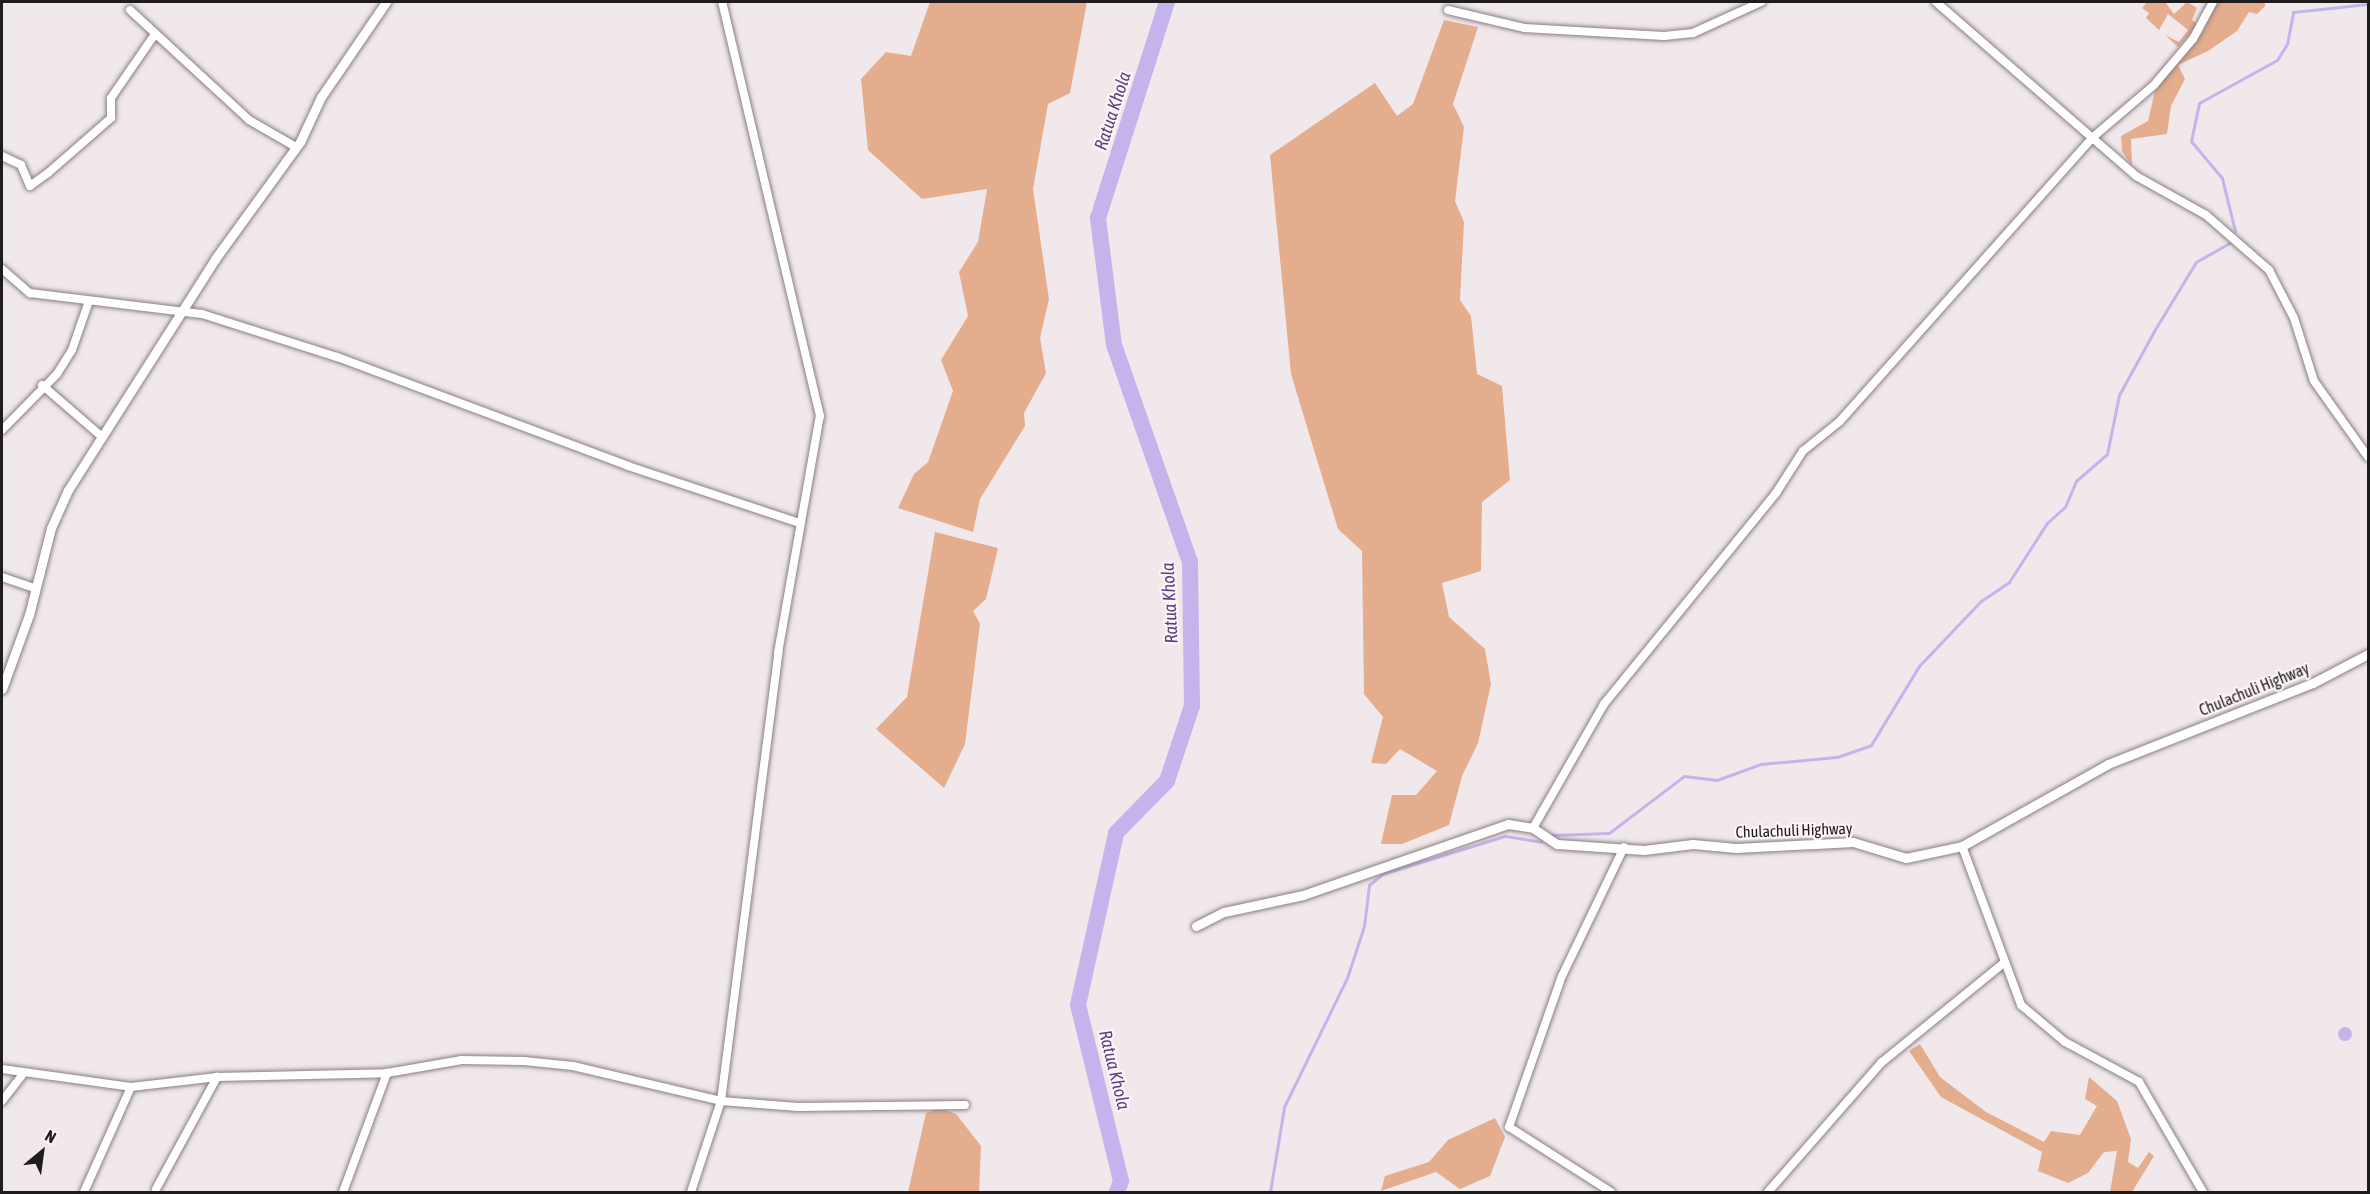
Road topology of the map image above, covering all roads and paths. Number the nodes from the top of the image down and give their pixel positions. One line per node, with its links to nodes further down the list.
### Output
1 (386, 2): 10 (street)
2 (722, 2): 19 (street)
3 (1761, 2): 7 (street)
4 (1936, 2): 9 (street)
5 (2213, 2): 9 (street)
6 (130, 10): 8 (street)
7 (1448, 10)
8 (154, 34): 10 (street); 11 (street)
9 (2092, 138): 18 (street); 24 (street)
10 (296, 147): 14 (street)
11 (2, 156)
12 (2, 269): 13 (street)
13 (89, 301): 14 (street); 15 (street)
14 (179, 314): 17 (street); 19 (street)
15 (42, 385): 16 (street); 17 (street)
16 (2, 430)
17 (101, 436): 21 (street)
18 (2368, 457)
19 (799, 523): 35 (street)
20 (2, 577): 21 (street)
21 (34, 588): 23 (street)
22 (2368, 654): 25 (street, Chulachuli Highway)
23 (2, 689)
24 (1533, 828): 26 (street, Chulachuli Highway); 27 (street, Chulachuli Highway)
25 (1962, 846): 26 (street, Chulachuli Highway); 28 (street)
26 (1624, 847): 41 (street)
27 (1196, 927)
28 (2004, 963): 42 (street); 43 (street)
29 (2, 1069): 30 (street)
30 (24, 1073): 33 (street); 34 (street)
31 (387, 1073): 32 (street); 35 (street); 39 (street)
32 (217, 1077): 33 (street); 37 (street)
33 (131, 1087): 38 (street)
34 (2, 1101)
35 (721, 1101): 36 (street); 40 (street)
36 (965, 1105)
37 (156, 1189)
38 (84, 1192)
39 (343, 1192)
40 (691, 1192)
41 (1611, 1192)
42 (1768, 1192)
43 (2203, 1192)

